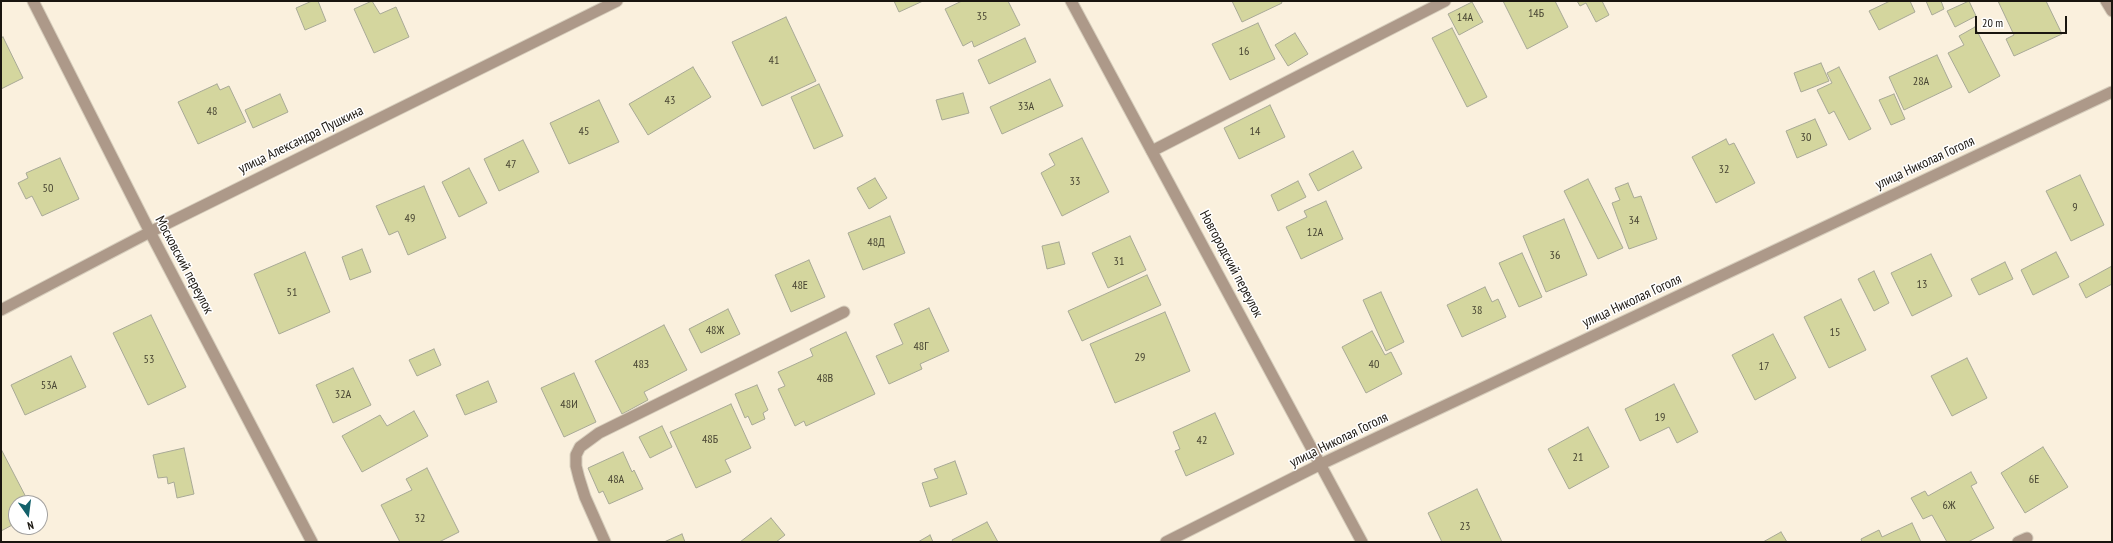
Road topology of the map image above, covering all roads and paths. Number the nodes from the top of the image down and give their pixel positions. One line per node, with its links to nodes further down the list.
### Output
1 (33, 1): 9 (street, Московский переулок)
2 (617, 1): 9 (street, улица Александра Пушкина)
3 (1071, 1): 8 (street, Новгородский переулок)
4 (1444, 1): 8 (street)
5 (2106, 1): 6 (street)
6 (2112, 12)
7 (2112, 92): 12 (street, улица Николая Гоголя)
8 (1152, 150): 12 (street, Новгородский переулок)
9 (150, 232): 10 (street, улица Александра Пушкина); 13 (street, Московский переулок)
10 (1, 310)
11 (844, 312): 14 (street)
12 (1321, 464): 15 (street, улица Николая Гоголя); 16 (street, Новгородский переулок)
13 (312, 542)
14 (605, 542)
15 (1166, 542)
16 (1362, 542)

